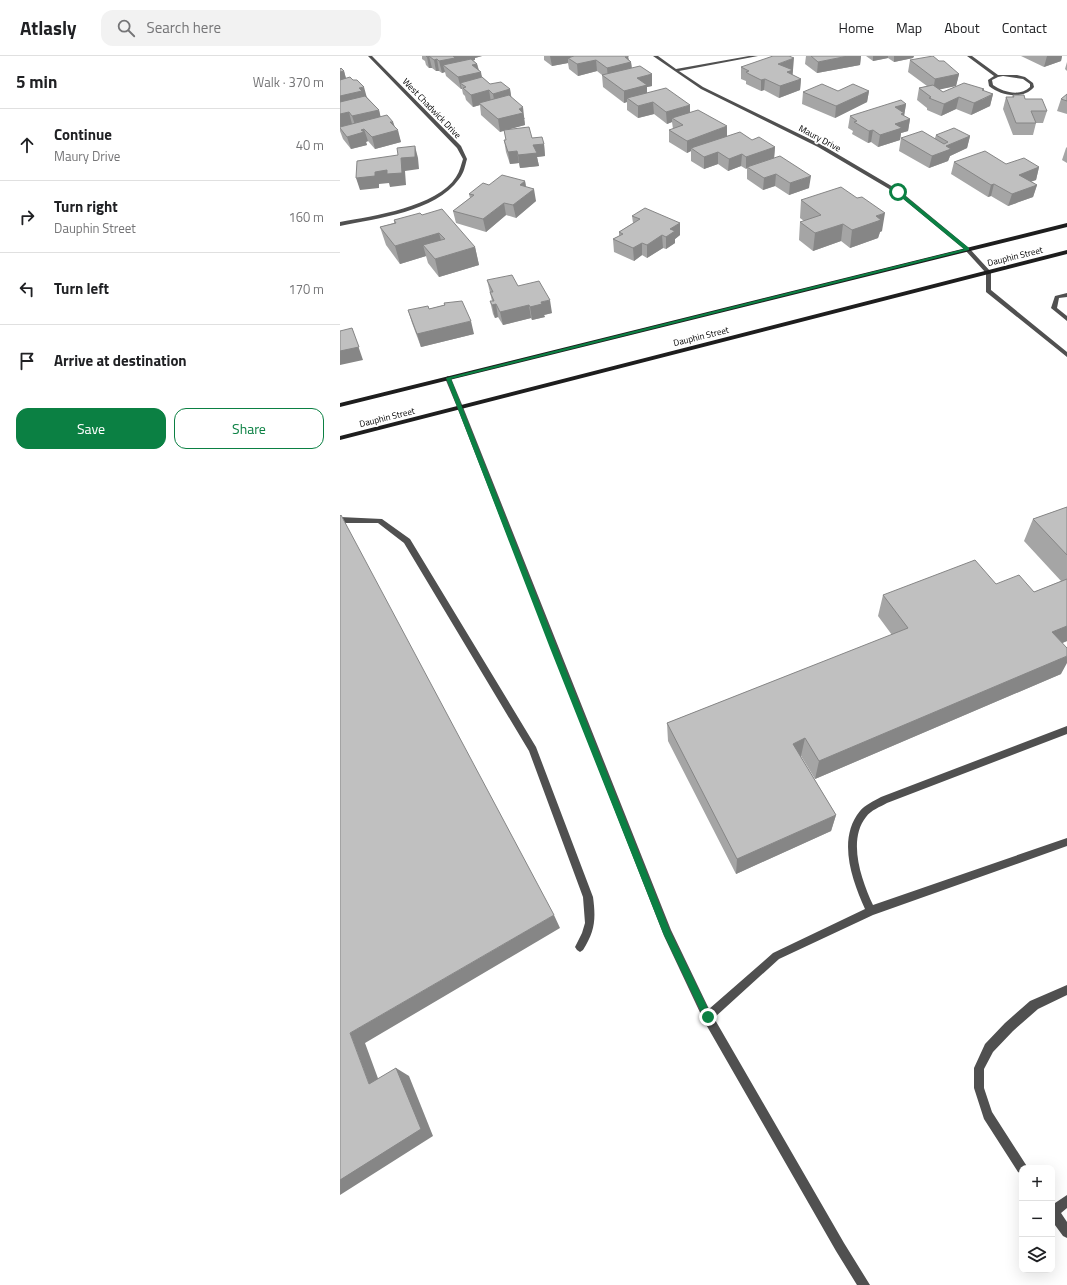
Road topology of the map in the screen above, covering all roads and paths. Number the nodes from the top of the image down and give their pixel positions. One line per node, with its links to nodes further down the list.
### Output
1 (370, 56): 7 (street, West Chadwick Drive)
2 (656, 56): 5 (street, Maury Drive)
3 (756, 56): 5 (street)
4 (969, 56): 6 (street)
5 (676, 70): 9 (street, Maury Drive)
6 (997, 76): 6 (street)
7 (340, 224)
8 (1067, 225): 9 (main road, Dauphin Street)
9 (967, 249): 11 (street, Maury Drive); 15 (main road, Dauphin Street)
10 (1067, 252): 11 (main road, Dauphin Street)
11 (988, 272): 14 (street); 17 (main road, Dauphin Street)
12 (1067, 295): 13 (street)
13 (1067, 319)
14 (1067, 355)
15 (448, 378): 16 (main road, Dauphin Street); 17 (street)
16 (340, 404)
17 (460, 408): 18 (main road, Dauphin Street); 25 (street)
18 (340, 438)
19 (340, 520): 23 (street)
20 (1067, 730): 22 (street)
21 (1067, 842): 22 (street)
22 (871, 911): 25 (street)
23 (580, 947)
24 (1067, 990): 26 (street)
25 (708, 1017): 31 (street)
26 (1020, 1165)
27 (1067, 1201): 28 (street)
28 (1055, 1210)
29 (1055, 1216): 30 (street)
30 (1067, 1232)
31 (864, 1285)

